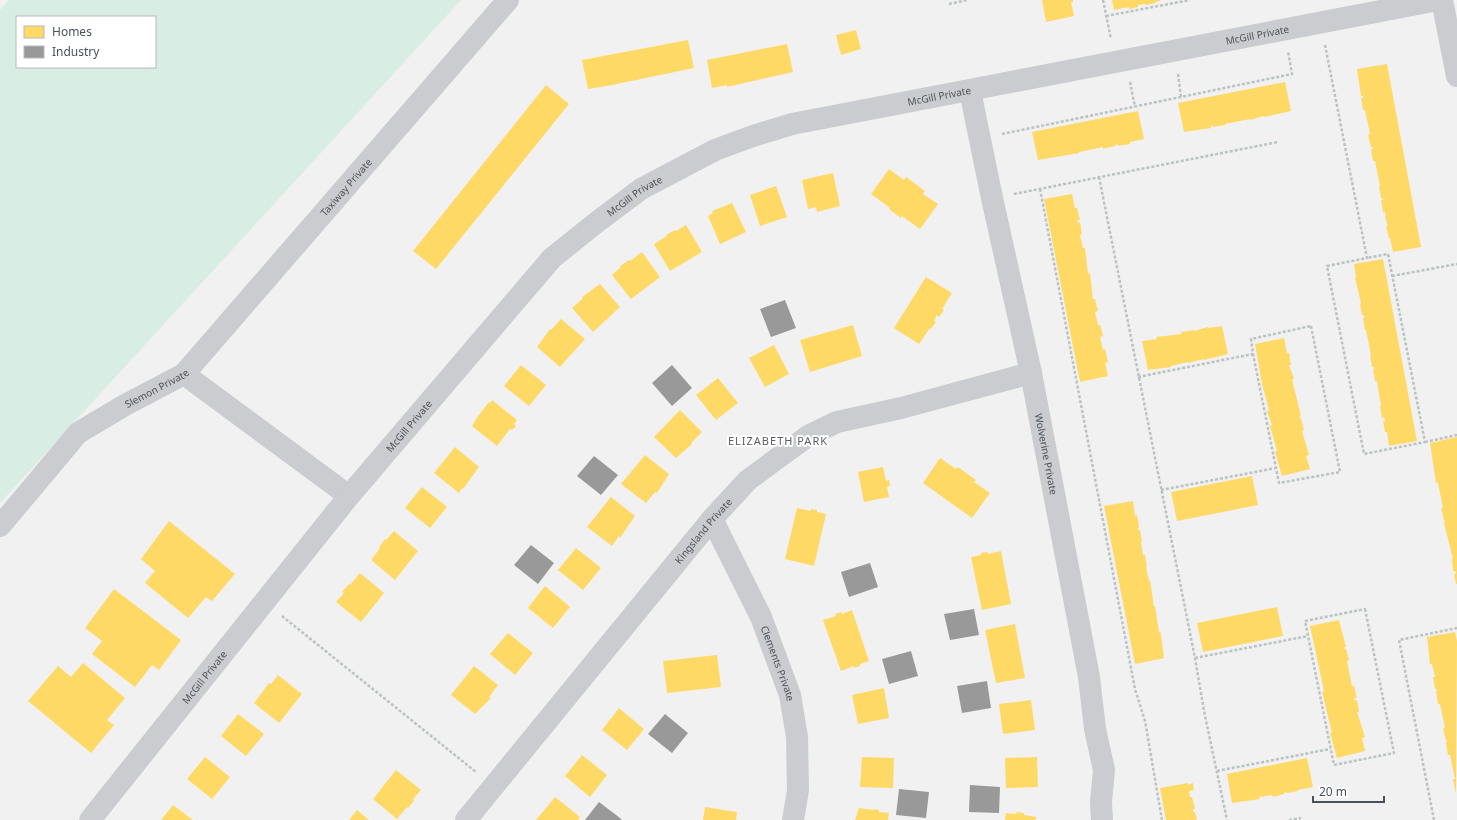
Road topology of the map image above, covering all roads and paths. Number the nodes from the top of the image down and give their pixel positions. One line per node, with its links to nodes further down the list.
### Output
1 (508, 0): 24 (street, Taxiway Private)
2 (967, 0): 7 (path)
3 (1103, 0): 8 (path)
4 (1190, 0): 8 (path)
5 (1438, 0): 9 (street, McGill Private)
6 (1442, 0): 12 (street)
7 (949, 4)
8 (1106, 16): 11 (path)
9 (1321, 23): 10 (street, McGill Private); 19 (path)
10 (1285, 30): 11 (street, McGill Private); 14 (path)
11 (1115, 62): 13 (street, McGill Private)
12 (1457, 76)
13 (970, 91): 14 (street, Wolverine Private); 30 (street, McGill Private)
14 (980, 139): 18 (street, Wolverine Private)
15 (1278, 142): 16 (path)
16 (1099, 177): 17 (path); 25 (path)
17 (1040, 189): 18 (path); 45 (path)
18 (992, 198): 23 (street, Wolverine Private)
19 (1367, 258): 21 (path); 27 (path)
20 (1457, 264): 21 (path)
21 (1392, 276): 27 (path)
22 (1253, 354): 25 (path); 28 (path); 28 (path)
23 (1031, 373): 31 (street, Kingsland Private); 44 (street, Wolverine Private)
24 (184, 374): 30 (street, Slemon Private); 32 (street, Slemon Private)
25 (1138, 377): 29 (path)
26 (1457, 435): 27 (path)
27 (1425, 442)
28 (1276, 468): 29 (path)
29 (1161, 490): 36 (path)
30 (349, 496): 33 (street, McGill Private)
31 (712, 519): 39 (street, Kingsland Private); 43 (street, Clements Private)
32 (0, 526)
33 (265, 602): 39 (path); 41 (street, McGill Private)
34 (1457, 628): 48 (path)
35 (1308, 636): 36 (path); 37 (path); 37 (path)
36 (1195, 658): 38 (path)
37 (1330, 749): 38 (path)
38 (1217, 771): 46 (path)
39 (494, 786): 42 (street, Kingsland Private)
40 (1301, 818): 47 (path)
41 (90, 820)
42 (466, 820)
43 (793, 820)
44 (1102, 820)
45 (1162, 820)
46 (1227, 820)
47 (1289, 820)
48 (1434, 820)

